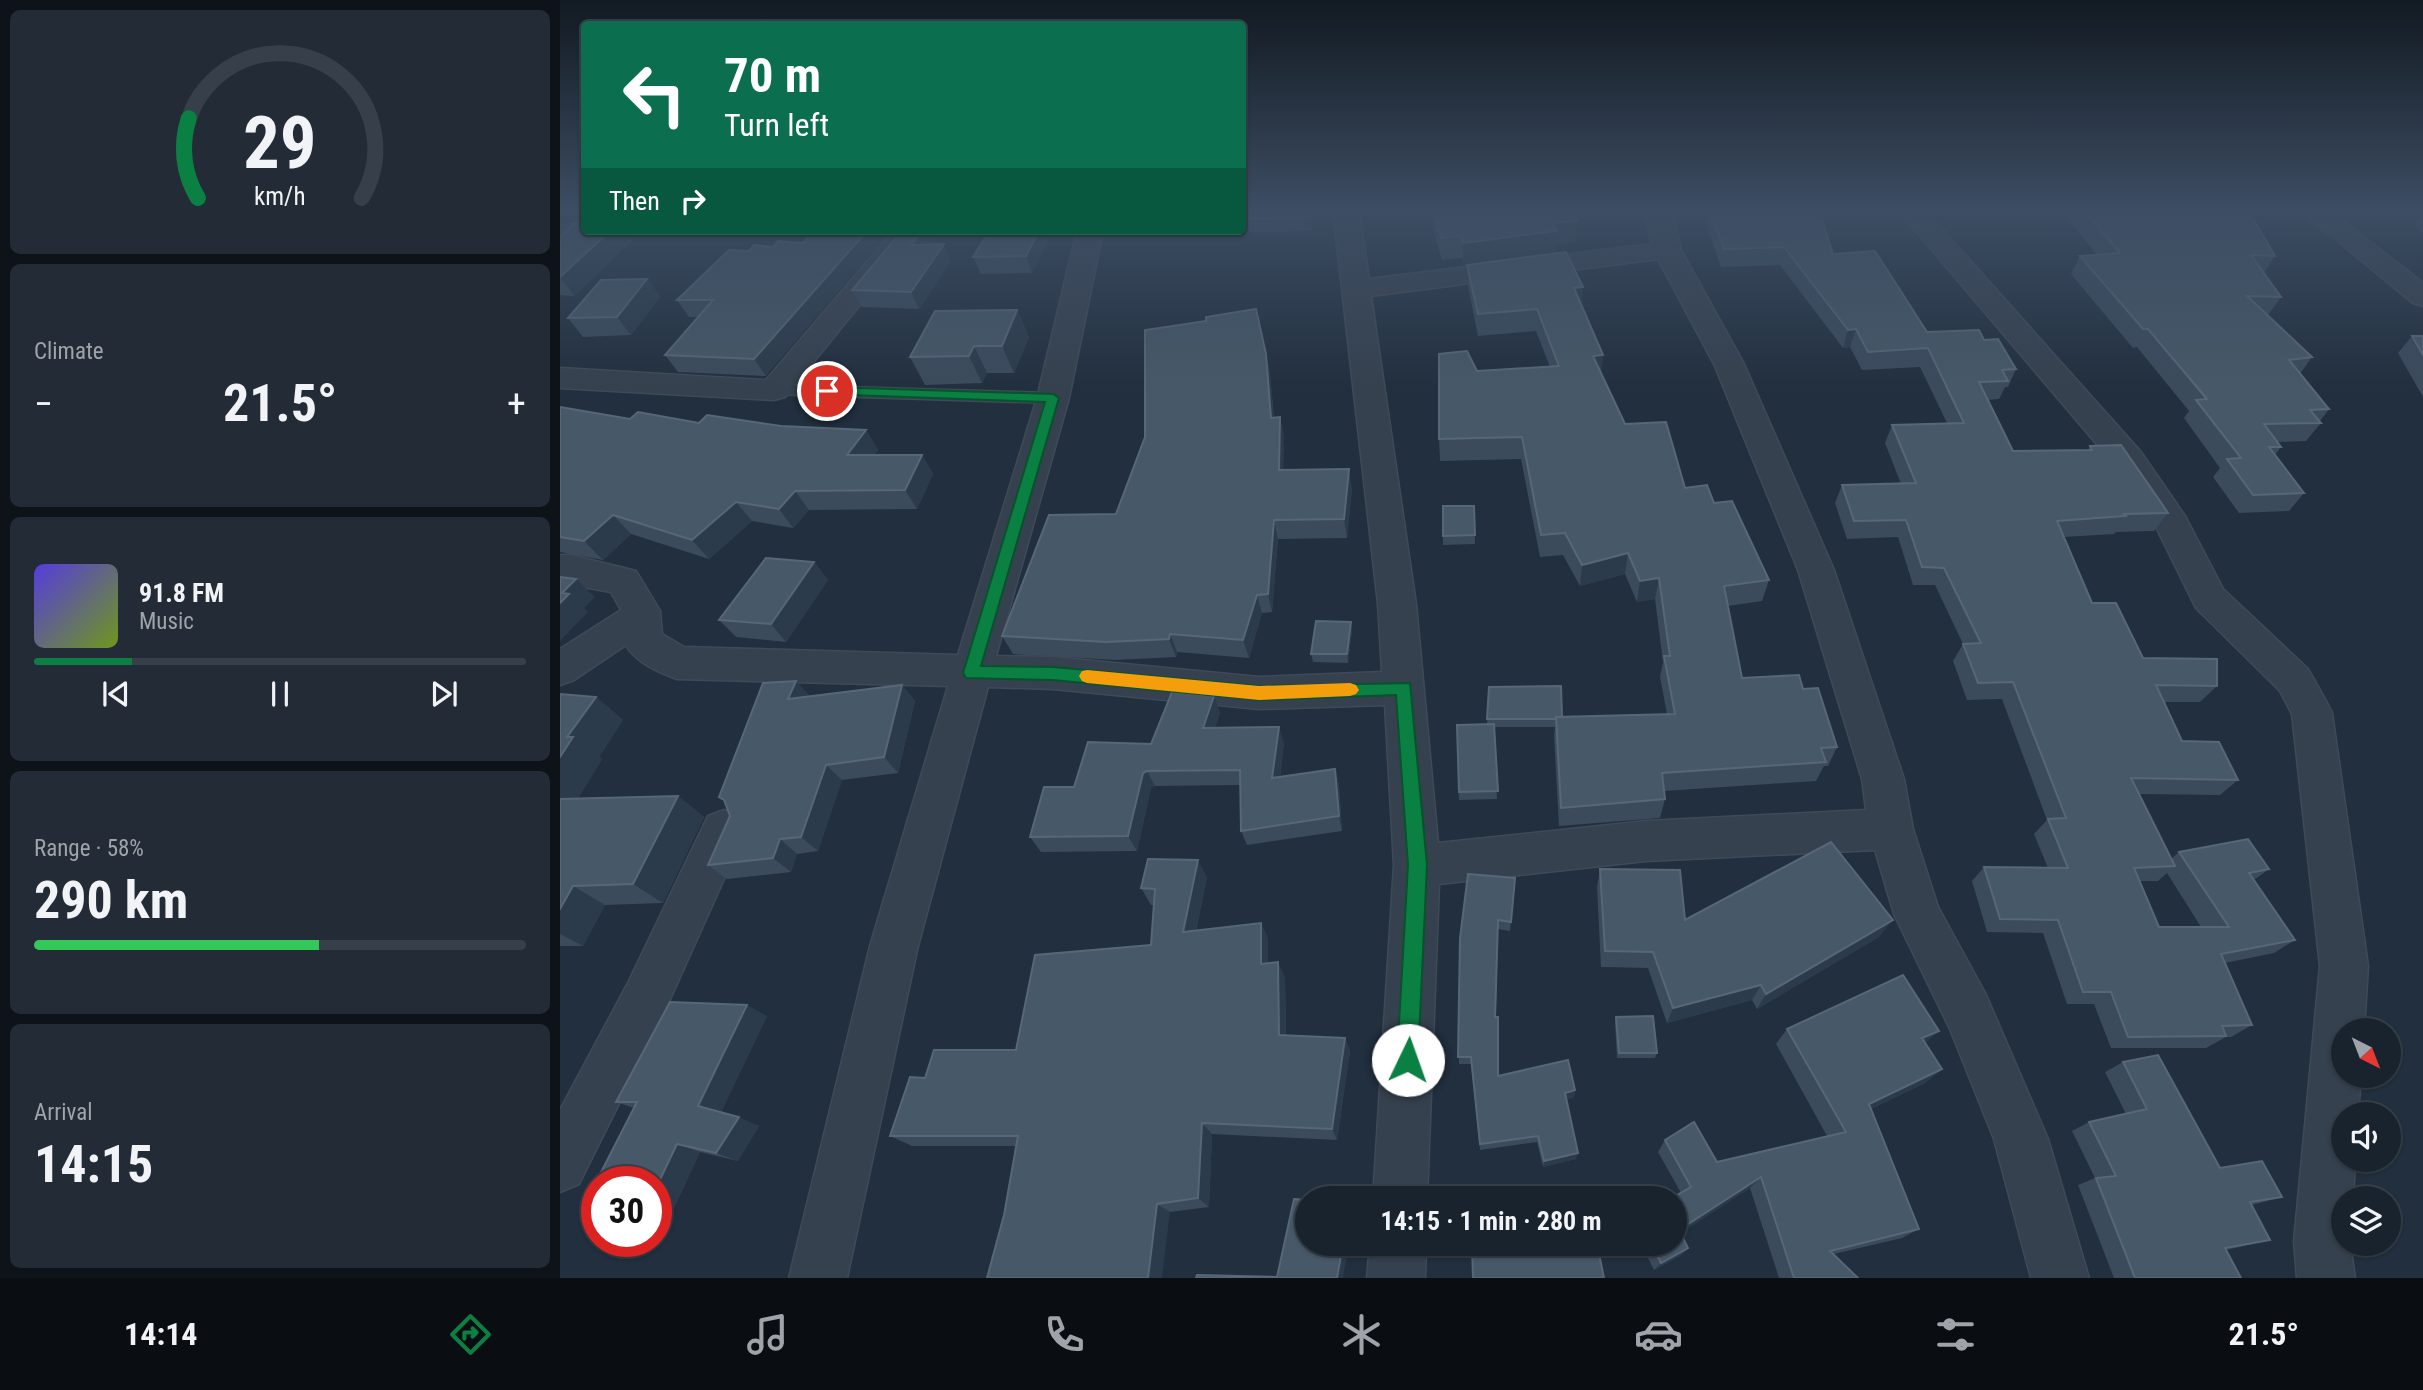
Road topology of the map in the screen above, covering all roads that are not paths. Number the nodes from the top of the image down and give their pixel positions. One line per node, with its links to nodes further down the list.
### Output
1 (875, 270): 11 (street)
2 (1081, 270): 12 (street)
3 (1355, 270): 8 (street)
4 (1511, 270): 8 (street)
5 (1678, 270): 19 (street)
6 (1963, 270): 27 (street)
7 (2393, 270): 9 (street)
8 (1358, 289): 17 (street)
9 (2423, 297)
10 (560, 378): 11 (street)
11 (775, 390): 12 (lane)
12 (1053, 398): 16 (street)
13 (560, 569): 14 (street)
14 (641, 616): 15 (street); 16 (street)
15 (560, 669)
16 (971, 673): 17 (street); 24 (street)
17 (1404, 688): 20 (street)
18 (724, 830): 21 (street)
19 (1891, 830): 20 (street); 26 (street)
20 (1418, 865): 22 (street)
21 (560, 1165)
22 (1401, 1186)
23 (1397, 1256): 25 (street)
24 (818, 1278)
25 (1396, 1278)
26 (2060, 1278)
27 (2326, 1278)

